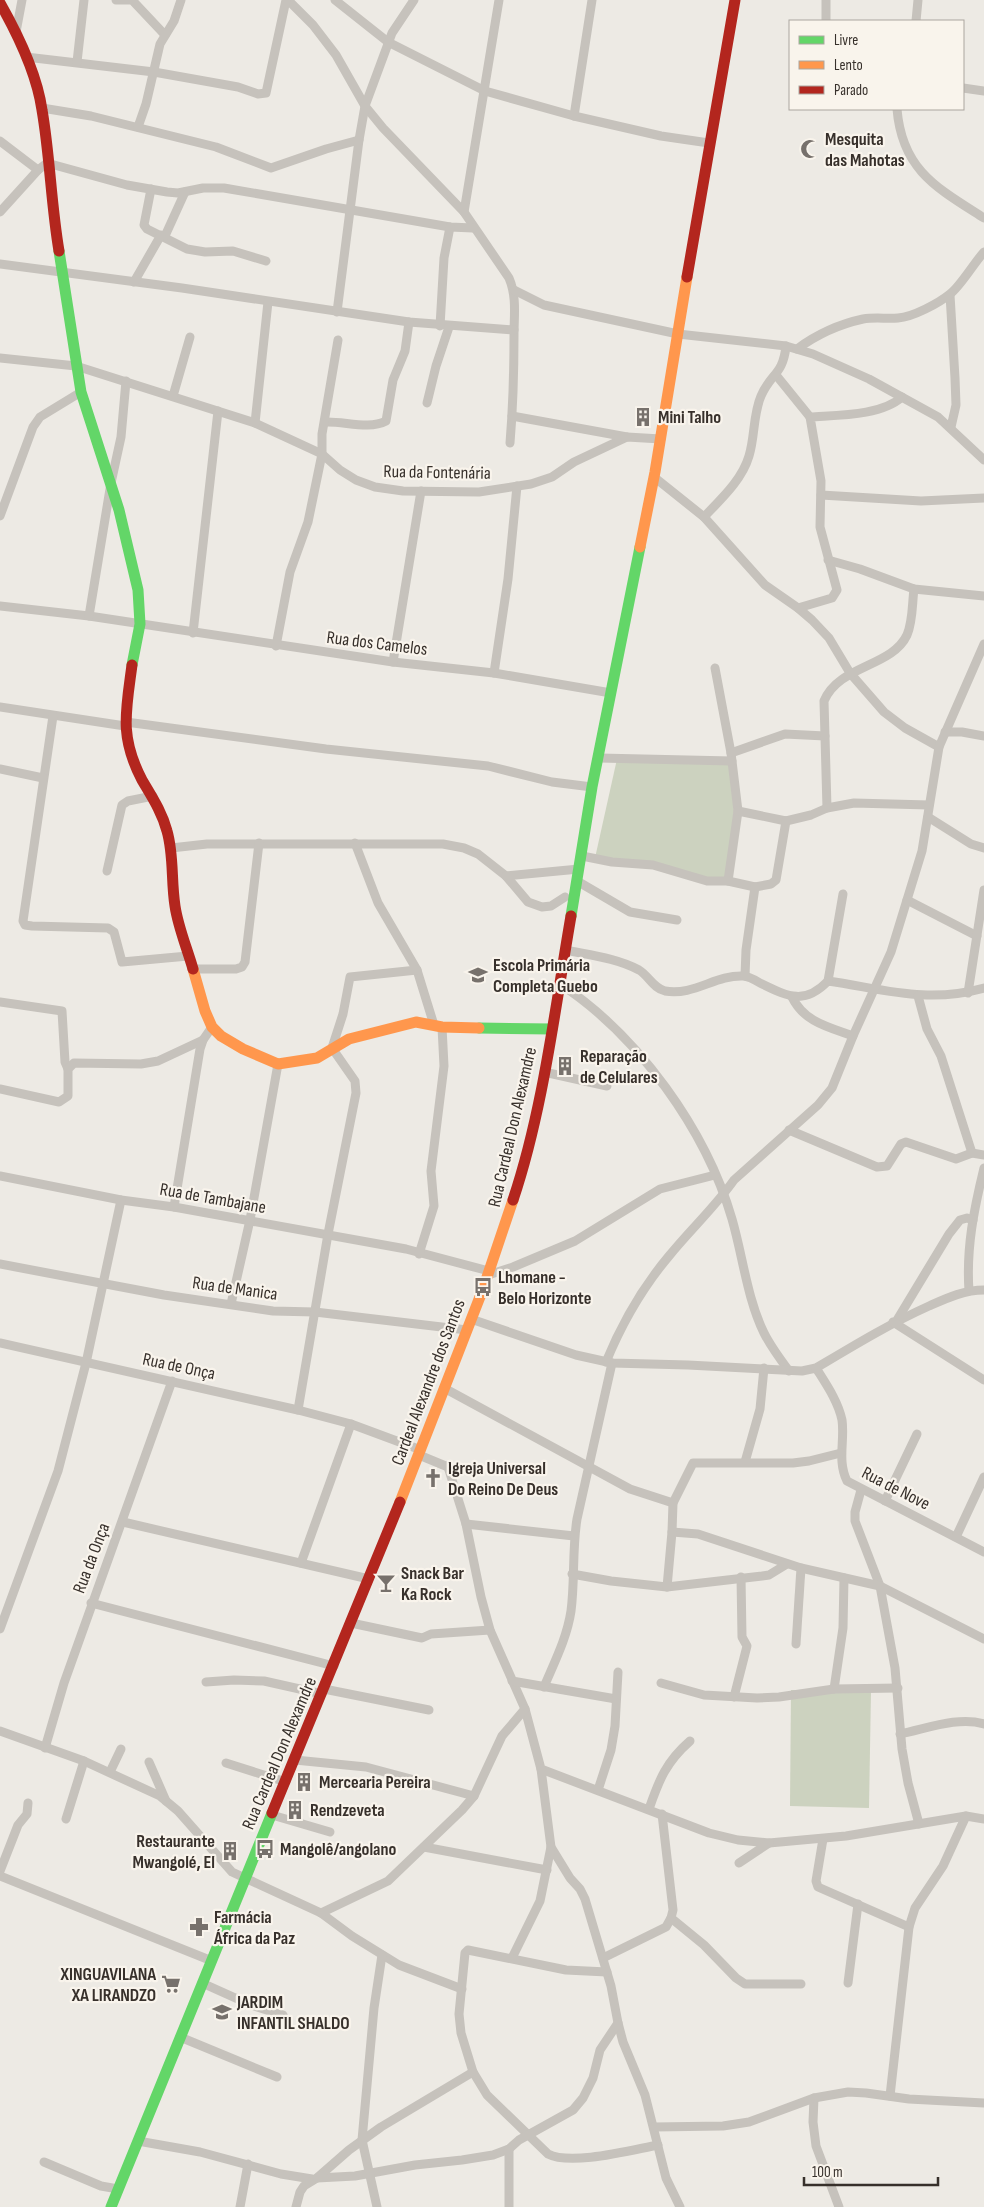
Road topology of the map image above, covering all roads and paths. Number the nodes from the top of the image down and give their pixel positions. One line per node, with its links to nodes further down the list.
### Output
1 (22, 0): 16 (street)
2 (84, 0): 20 (street)
3 (116, 0): 17 (street)
4 (181, 0): 17 (street)
5 (287, 0): 21 (street); 25 (street)
6 (335, 0): 18 (street)
7 (414, 0): 18 (street)
8 (499, 0): 23 (street)
9 (592, 0): 28 (street)
10 (735, 0): 32 (street, Rua Cardeal Don Alexamdre)
11 (826, 0): 14 (street)
12 (918, 0): 15 (street)
13 (0, 3): 16 (street)
14 (826, 20)
15 (916, 20)
16 (16, 35): 19 (street)
17 (165, 35): 21 (street)
18 (388, 42): 23 (street); 25 (street)
19 (26, 57): 20 (street); 26 (street)
20 (77, 62): 21 (street)
21 (154, 72): 29 (street)
22 (964, 88): 24 (street)
23 (485, 91): 28 (street); 38 (street)
24 (984, 91)
25 (365, 106): 30 (street); 38 (street)
26 (42, 108): 29 (street); 33 (street)
27 (897, 110): 39 (street)
28 (574, 116): 32 (street)
29 (138, 127): 30 (street)
30 (358, 140): 36 (street)
31 (0, 142): 33 (street)
32 (709, 143): 55 (street, Rua Cardeal Don Alexamdre)
33 (42, 166): 34 (street); 37 (street); 46 (street)
34 (150, 189): 35 (street); 42 (street)
35 (185, 192): 36 (street); 42 (street)
36 (349, 208): 40 (street); 51 (street)
37 (0, 212)
38 (464, 212): 41 (street)
39 (984, 218)
40 (450, 227): 41 (street); 53 (street)
41 (473, 228): 48 (street)
42 (163, 236): 44 (street); 47 (street)
43 (984, 252): 49 (street)
44 (266, 261)
45 (0, 264): 46 (street)
46 (62, 272): 47 (street); 61 (street)
47 (134, 282): 50 (street)
48 (514, 290): 54 (street); 55 (street)
49 (950, 295): 59 (street); 73 (street)
50 (268, 302): 51 (street); 72 (street)
51 (337, 312): 52 (street)
52 (409, 322): 53 (street); 71 (street)
53 (444, 326): 54 (street); 67 (street)
54 (514, 330): 69 (street)
55 (678, 334): 58 (street); 75 (street, Rua Cardeal Don Alexamdre)
56 (190, 337): 65 (street)
57 (338, 340): 71 (street)
58 (786, 346): 59 (street); 62 (street)
59 (796, 349): 66 (street)
60 (0, 358): 61 (street, Rua da Fontenária)
61 (76, 366): 63 (street, Rua da Fontenária); 64 (street)
62 (776, 375): 70 (street); 86 (street)
63 (126, 381): 65 (street, Rua da Fontenária); 80 (street)
64 (81, 392): 80 (street); 85 (street)
65 (173, 396): 68 (street, Rua da Fontenária)
66 (902, 397): 70 (street); 73 (street)
67 (427, 403)
68 (218, 411): 72 (street, Rua da Fontenária); 94 (street)
69 (512, 416): 74 (street); 76 (street)
70 (810, 417): 83 (street)
71 (325, 422): 77 (street)
72 (255, 423): 77 (street, Rua da Fontenária)
73 (951, 428): 78 (street)
74 (627, 437): 75 (street, Rua da Fontenária); 81 (street, Rua da Fontenária)
75 (660, 439): 79 (street, Rua Cardeal Don Alexamdre)
76 (510, 443)
77 (322, 454): 82 (street, Rua da Fontenária); 96 (street)
78 (984, 460)
79 (654, 477): 86 (street); 101 (street, Rua Cardeal Don Alexamdre)
80 (111, 483): 92 (street); 93 (street)
81 (517, 486): 82 (street, Rua da Fontenária); 99 (street)
82 (421, 491): 97 (street)
83 (821, 495): 84 (street); 87 (street)
84 (984, 498)
85 (0, 516)
86 (704, 516): 91 (street)
87 (828, 560): 88 (street); 91 (street)
88 (914, 589): 89 (street); 100 (street)
89 (984, 596)
90 (0, 606): 92 (street, Rua dos Camelos)
91 (798, 608): 100 (street)
92 (89, 616): 93 (street, Rua dos Camelos)
93 (140, 624): 94 (street, Rua dos Camelos); 104 (street)
94 (193, 633): 96 (street, Rua dos Camelos)
95 (984, 644): 105 (street)
96 (276, 646): 97 (street, Rua dos Camelos)
97 (393, 662): 99 (street, Rua dos Camelos)
98 (715, 668): 109 (street)
99 (494, 673): 101 (street, Rua dos Camelos)
100 (850, 673): 106 (street); 108 (street)
101 (611, 693): 110 (street, Rua Cardeal Don Alexamdre)
102 (0, 707): 103 (street)
103 (53, 716): 104 (street); 112 (street)
104 (126, 724): 113 (street); 114 (street)
105 (945, 732): 107 (street); 108 (street)
106 (825, 736): 109 (street); 116 (street)
107 (984, 736)
108 (939, 747): 115 (street)
109 (732, 757): 110 (street); 117 (street)
110 (599, 758): 113 (street, Rua Cardeal Don Alexamdre)
111 (0, 769): 112 (street)
112 (43, 778): 137 (street)
113 (592, 787): 124 (street, Rua Cardeal Don Alexamdre)
114 (153, 796): 122 (street); 125 (street)
115 (929, 805): 116 (street); 118 (street)
116 (827, 808): 119 (street)
117 (738, 811): 119 (street); 128 (street)
118 (928, 817): 123 (street); 133 (street)
119 (786, 821): 129 (street)
120 (259, 843): 121 (street); 122 (street); 138 (street)
121 (355, 843): 127 (street); 139 (street)
122 (171, 848): 137 (street)
123 (984, 848)
124 (582, 856): 126 (street, Rua Cardeal Don Alexamdre); 128 (street)
125 (107, 871)
126 (578, 875): 127 (street); 134 (street); 136 (street, Rua Cardeal Don Alexamdre)
127 (506, 876): 132 (street)
128 (728, 881): 129 (street)
129 (755, 887): 140 (street)
130 (984, 890): 135 (street)
131 (843, 894): 141 (street)
132 (565, 897)
133 (907, 900): 135 (street); 143 (street)
134 (677, 920)
135 (977, 936): 145 (street)
136 (566, 950): 140 (street); 142 (street, Rua Cardeal Don Alexamdre)
137 (188, 956): 138 (street)
138 (192, 969): 150 (street)
139 (417, 970): 149 (street); 154 (street)
140 (745, 976): 147 (street)
141 (828, 981): 143 (street); 147 (street)
142 (560, 984): 151 (street, Rua Cardeal Don Alexamdre); 164 (street)
143 (876, 988): 146 (street); 152 (street)
144 (984, 988): 145 (street)
145 (968, 992): 146 (street)
146 (918, 996): 161 (street)
147 (792, 997): 152 (street)
148 (0, 1002): 156 (street)
149 (438, 1026): 151 (street); 154 (street); 172 (street)
150 (212, 1027): 153 (street); 155 (street)
151 (552, 1029): 157 (street, Rua Cardeal Don Alexamdre)
152 (853, 1036): 160 (street)
153 (203, 1040): 156 (street); 168 (street)
154 (332, 1048): 155 (street); 171 (street)
155 (278, 1064): 169 (street)
156 (68, 1069): 159 (street)
157 (544, 1072): 158 (street); 174 (street, Rua Cardeal Don Alexamdre)
158 (607, 1086)
159 (0, 1089)
160 (789, 1130): 161 (street); 166 (street)
161 (972, 1153): 162 (street)
162 (984, 1155)
163 (984, 1168): 170 (street)
164 (715, 1175): 166 (street); 174 (street)
165 (0, 1176): 167 (street, Rua de Tambajane)
166 (724, 1194): 186 (street); 189 (street)
167 (120, 1200): 168 (street, Rua de Tambajane); 175 (street)
168 (174, 1207): 169 (street, Rua de Tambajane)
169 (250, 1220): 171 (street, Rua de Tambajane); 179 (street)
170 (972, 1220): 177 (street); 182 (street)
171 (328, 1234): 172 (street, Rua de Tambajane); 180 (street)
172 (419, 1254): 174 (street, Rua de Tambajane)
173 (0, 1264): 175 (street, Rua de Manica)
174 (488, 1273): 176 (street, Rua Cardeal Don Alexamdre)
175 (103, 1283): 179 (street, Rua de Manica); 185 (street)
176 (483, 1289): 181 (street, Cardeal Alexandre dos Santos)
177 (969, 1290): 178 (street); 182 (street)
178 (984, 1290)
179 (231, 1304): 180 (street, Rua de Manica)
180 (315, 1312): 183 (street, Rua de Manica); 193 (street)
181 (472, 1319): 183 (street, Cardeal Alexandre dos Santos); 186 (street)
182 (895, 1322): 188 (street); 190 (street)
183 (467, 1330): 192 (street, Cardeal Alexandre dos Santos)
184 (0, 1343): 185 (street, Rua de Onça)
185 (86, 1363): 191 (street, Rua de Onça); 222 (street)
186 (609, 1363): 187 (street); 199 (street)
187 (764, 1368): 189 (street); 198 (street)
188 (816, 1368): 189 (street); 197 (street, Rua de Nove)
189 (790, 1371)
190 (984, 1380)
191 (172, 1382): 193 (street, Rua de Onça); 205 (street, Rua da Onça)
192 (444, 1388): 196 (street, Cardeal Alexandre dos Santos); 199 (street)
193 (298, 1410): 194 (street, Rua de Onça)
194 (351, 1424): 196 (street, Rua de Onça); 211 (street)
195 (917, 1434): 203 (street)
196 (420, 1452): 201 (street, Cardeal Alexandre dos Santos); 206 (street, Rua de Onça)
197 (841, 1453): 198 (street); 202 (street, Rua de Nove)
198 (746, 1462): 204 (street)
199 (590, 1468): 204 (street); 208 (street)
200 (984, 1477): 209 (street)
201 (405, 1489): 217 (street, Rua Cardeal Don Alexamdre)
202 (861, 1490): 203 (street, Rua de Nove); 218 (street)
203 (885, 1500): 209 (street, Rua de Nove)
204 (673, 1504): 207 (street)
205 (123, 1522): 211 (street); 220 (street, Rua da Onça)
206 (466, 1524): 208 (street); 223 (street, Rua de Onça)
207 (672, 1532): 212 (street); 219 (street)
208 (574, 1536): 214 (street)
209 (956, 1537): 210 (street, Rua de Nove)
210 (984, 1552)
211 (301, 1563): 217 (street)
212 (786, 1564): 213 (street); 215 (street)
213 (801, 1568): 216 (street); 225 (street)
214 (572, 1574): 219 (street); 231 (street)
215 (741, 1577): 219 (street); 235 (street)
216 (844, 1578): 218 (street); 233 (street)
217 (369, 1580): 221 (street, Rua Cardeal Don Alexamdre)
218 (880, 1586): 224 (street); 232 (street)
219 (667, 1587)
220 (91, 1603): 226 (street); 243 (street, Rua da Onça)
221 (351, 1623): 223 (street); 226 (street, Rua Cardeal Don Alexamdre)
222 (0, 1629)
223 (490, 1630): 228 (street, Rua de Onça)
224 (984, 1639)
225 (796, 1644)
226 (334, 1666): 234 (street, Rua Cardeal Don Alexamdre)
227 (618, 1672): 236 (street)
228 (512, 1681): 231 (street); 237 (street, Rua de Onça)
229 (206, 1682): 234 (street)
230 (661, 1683): 235 (street)
231 (544, 1687): 236 (street)
232 (898, 1688): 233 (street); 241 (street)
233 (834, 1689): 235 (street)
234 (323, 1692): 238 (street); 245 (street, Rua Cardeal Don Alexamdre)
235 (734, 1697)
236 (616, 1699): 252 (street)
237 (525, 1709): 249 (street, Rua de Onça); 253 (street)
238 (428, 1710)
239 (984, 1724): 241 (street)
240 (0, 1731): 243 (street)
241 (900, 1734): 262 (street)
242 (690, 1741): 256 (street)
243 (45, 1748): 246 (street)
244 (121, 1749): 250 (street)
245 (295, 1760): 251 (street, Rua Cardeal Don Alexamdre); 253 (street)
246 (84, 1761): 250 (street); 260 (street)
247 (149, 1762): 254 (street)
248 (226, 1763): 251 (street)
249 (541, 1769): 252 (street); 267 (street, Rua de Onça)
250 (110, 1772): 254 (street)
251 (286, 1782): 258 (street, Rua Cardeal Don Alexamdre)
252 (598, 1790): 256 (street)
253 (474, 1796): 266 (street)
254 (166, 1801): 272 (street)
255 (28, 1803): 270 (street)
256 (649, 1809): 257 (street)
257 (662, 1814): 265 (street); 275 (street)
258 (272, 1815): 263 (street); 272 (street, Rua Cardeal Don Alexamdre)
259 (966, 1816): 261 (street); 262 (street); 276 (street)
260 (66, 1819)
261 (984, 1819)
262 (919, 1824): 264 (street)
263 (330, 1832)
264 (823, 1839): 265 (street); 273 (street)
265 (769, 1843): 268 (street)
266 (424, 1847): 269 (street); 274 (street)
267 (551, 1847): 269 (street); 279 (street)
268 (740, 1864)
269 (547, 1870): 278 (street)
270 (0, 1871)
271 (0, 1876): 280 (street)
272 (246, 1880): 274 (street); 280 (street, Rua Cardeal Don Alexamdre)
273 (858, 1904): 276 (street); 282 (street)
274 (321, 1913): 277 (street)
275 (671, 1918): 279 (street); 284 (street)
276 (909, 1927): 291 (street)
277 (382, 1955): 285 (street); 296 (street)
278 (512, 1958): 281 (street); 285 (street)
279 (603, 1958): 281 (street)
280 (212, 1961): 283 (street, Rua Cardeal Don Alexamdre)
281 (607, 1972): 287 (street)
282 (848, 1983)
283 (202, 1984): 286 (street); 288 (street, Rua Cardeal Don Alexamdre)
284 (801, 1984)
285 (462, 1989): 289 (street)
286 (283, 2015)
287 (618, 2023): 294 (street); 295 (street)
288 (181, 2033): 290 (street); 297 (street, Rua Cardeal Don Alexamdre)
289 (474, 2072): 295 (street); 296 (street)
290 (277, 2077)
291 (890, 2096): 292 (street); 293 (street)
292 (814, 2098): 294 (street); 311 (street)
293 (984, 2103)
294 (654, 2127): 298 (street)
295 (528, 2134): 298 (street); 299 (street)
296 (362, 2140): 302 (street); 303 (street)
297 (138, 2142): 301 (street); 304 (street, Rua Cardeal Don Alexamdre)
298 (658, 2145): 310 (street)
299 (509, 2149): 302 (street); 309 (street)
300 (44, 2162): 304 (street)
301 (248, 2164): 303 (street); 306 (street)
302 (369, 2173): 303 (street); 308 (street)
303 (314, 2179): 307 (street)
304 (118, 2189): 305 (street, Rua Cardeal Don Alexamdre)
305 (111, 2207)
306 (240, 2207)
307 (296, 2207)
308 (377, 2207)
309 (509, 2207)
310 (680, 2207)
311 (839, 2207)

